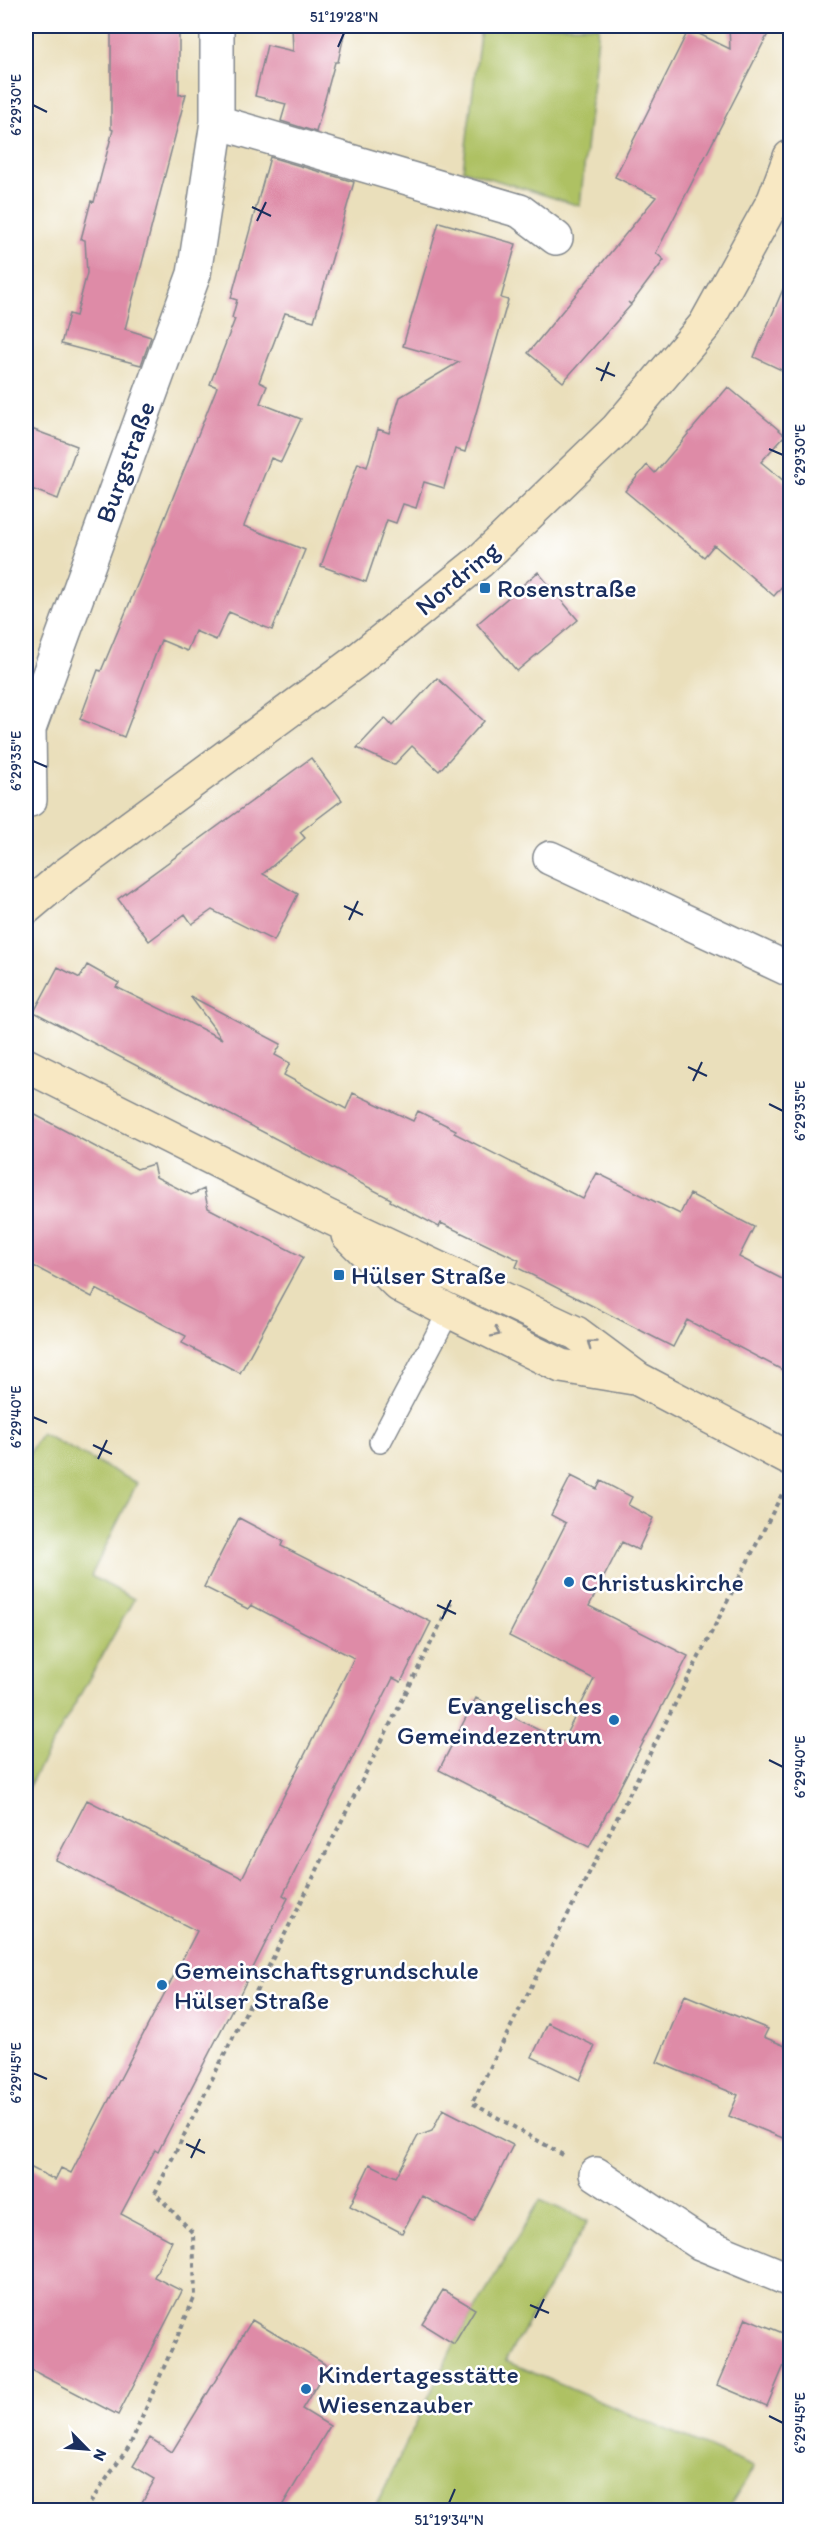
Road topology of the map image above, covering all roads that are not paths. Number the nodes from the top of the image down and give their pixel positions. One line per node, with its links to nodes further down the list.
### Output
1 (217, 26): 2 (street, Burgstraße)
2 (217, 122): 4 (street); 5 (street, Burgstraße)
3 (790, 157): 7 (main road, Nordring)
4 (556, 238)
5 (30, 800)
6 (550, 858): 8 (street)
7 (26, 908)
8 (790, 970)
9 (26, 1065): 10 (main road)
10 (329, 1217): 11 (main road); 12 (main road, one-way to 10)
11 (449, 1311): 12 (main road, one-way to 12); 13 (lane)
12 (638, 1379): 14 (main road)
13 (380, 1442)
14 (788, 1474)
15 (596, 2174): 16 (street)
16 (790, 2280)

